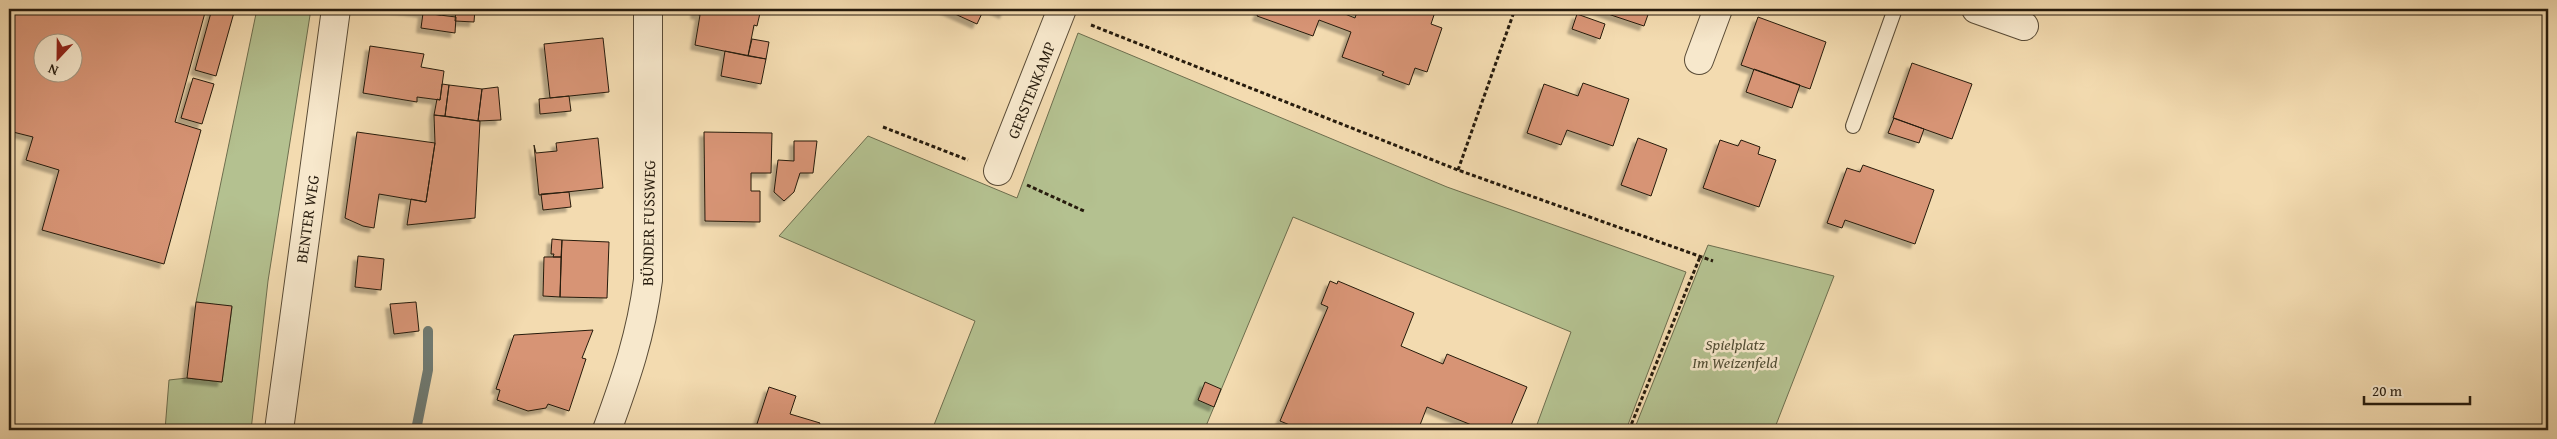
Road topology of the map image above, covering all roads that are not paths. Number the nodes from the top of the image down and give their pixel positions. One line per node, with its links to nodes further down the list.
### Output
1 (336, 9): 11 (street, BENTER WEG)
2 (648, 9): 12 (street, BÜNDER FUSSWEG)
3 (1718, 9): 8 (street)
4 (1895, 9): 9 (lane)
5 (1976, 9): 7 (street)
6 (1061, 11): 10 (street, GERSTENKAMP)
7 (2024, 26)
8 (1699, 60)
9 (1853, 126)
10 (998, 171)
11 (279, 430)
12 (607, 430)

